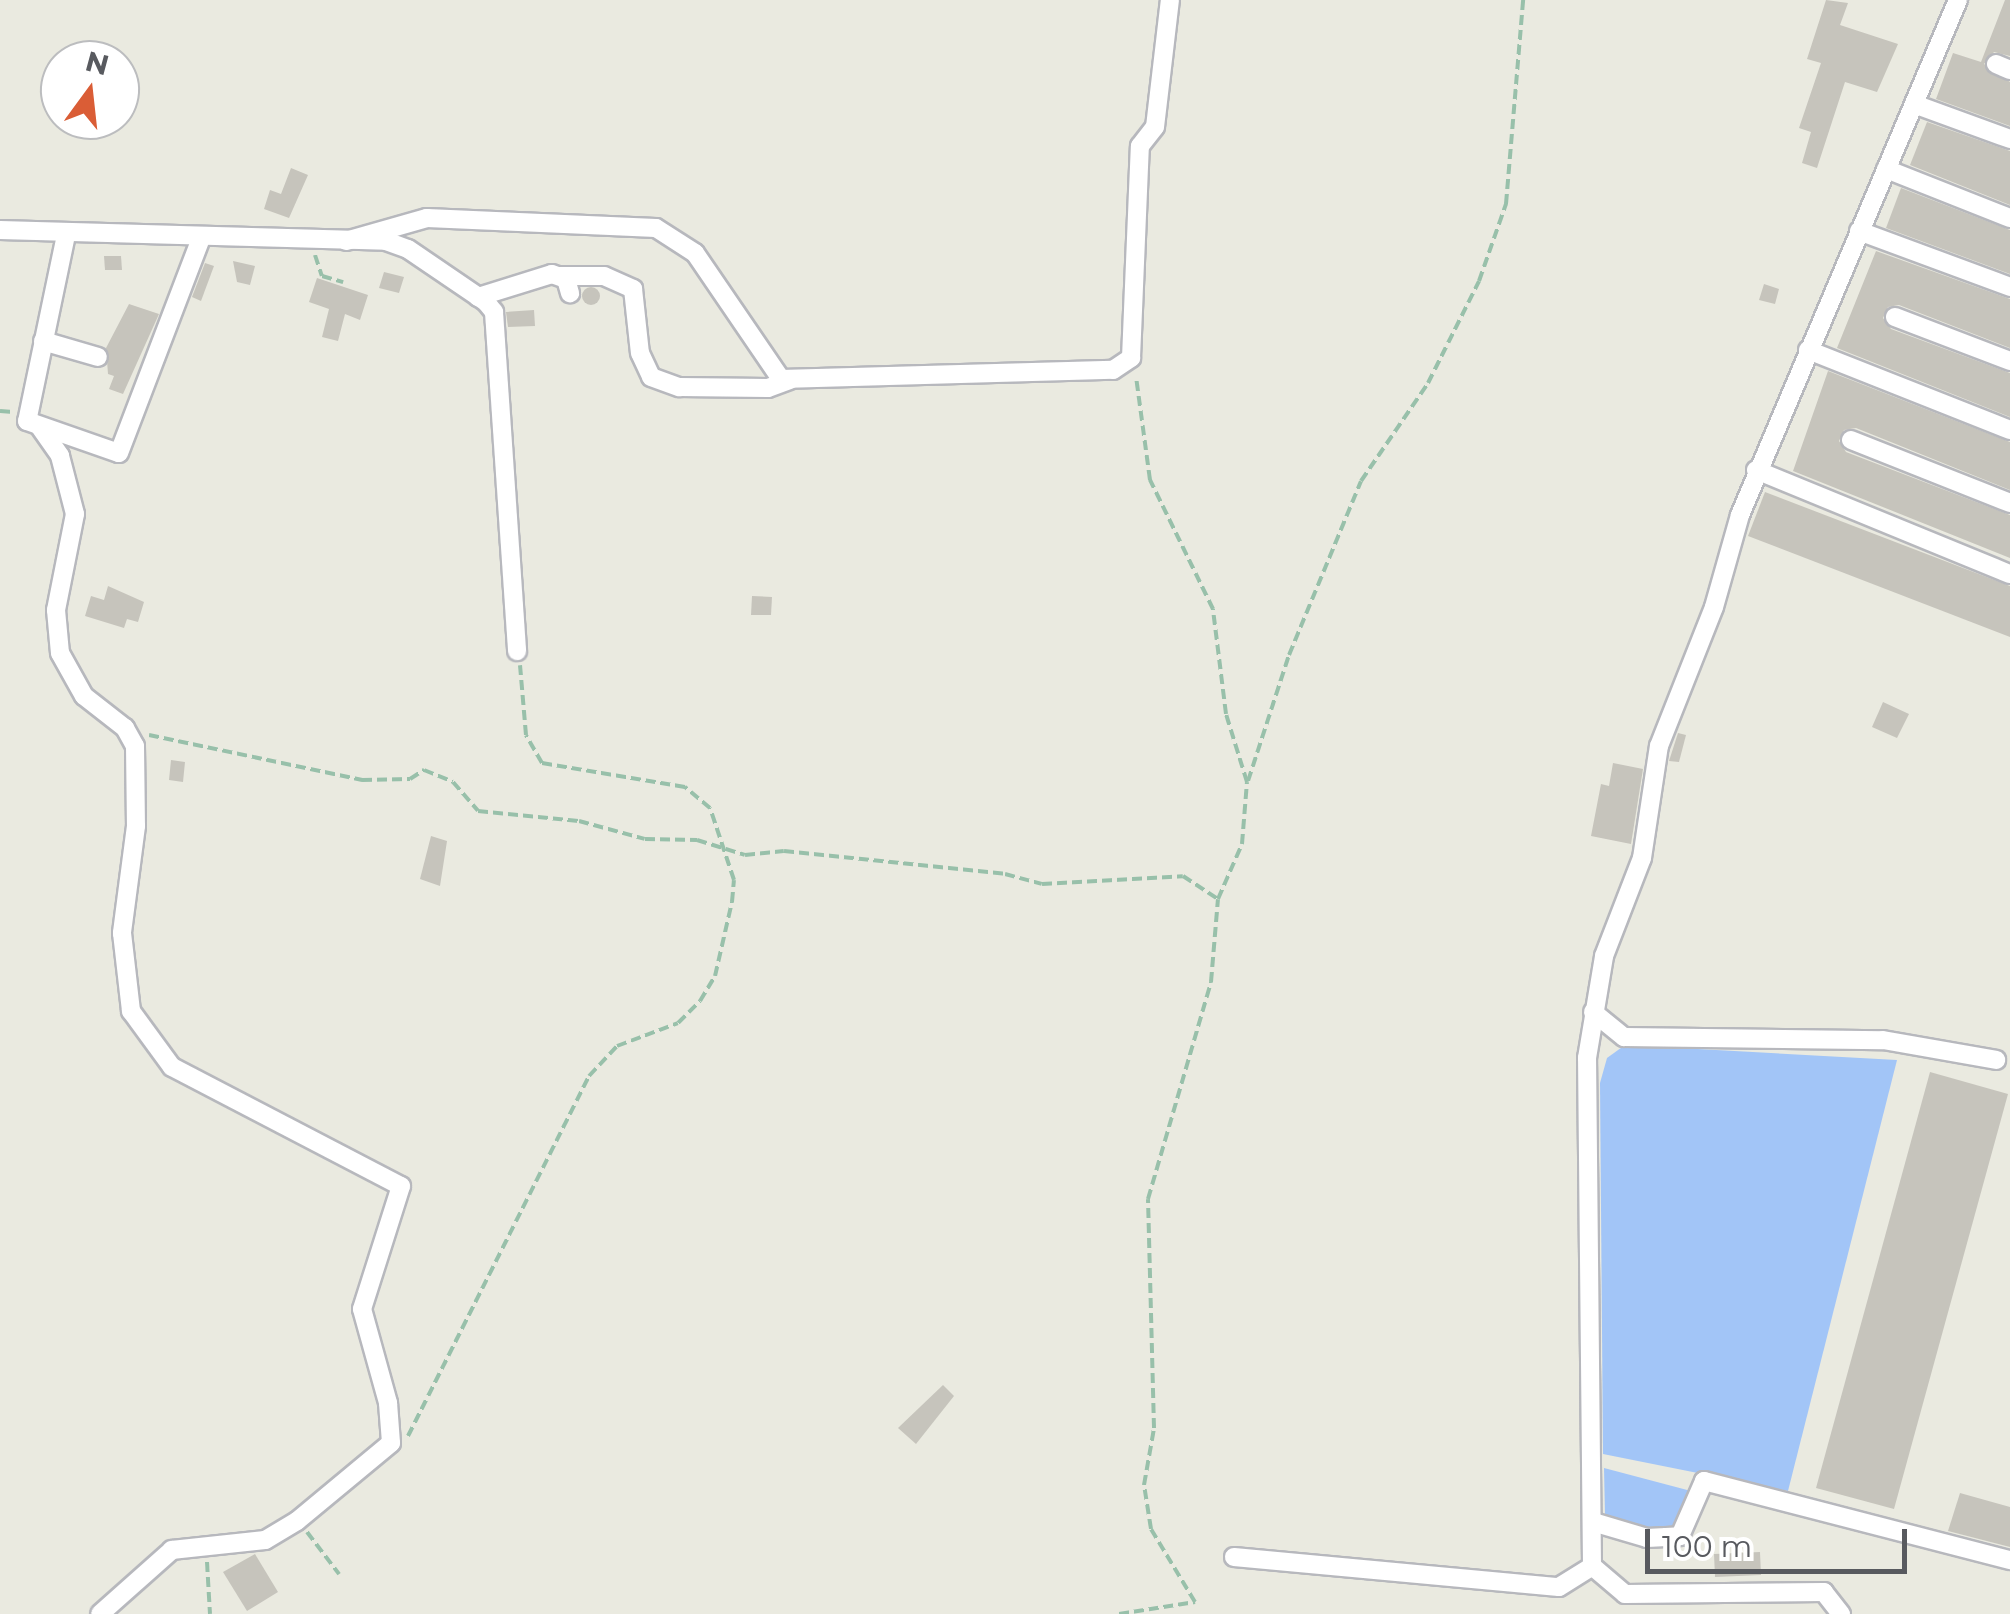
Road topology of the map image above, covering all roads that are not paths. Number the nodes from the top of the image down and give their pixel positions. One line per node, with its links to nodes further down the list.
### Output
1 (1170, 0): 21 (street)
2 (1958, 0): 3 (street)
3 (1914, 104): 4 (street); 5 (street)
4 (2010, 139)
5 (1886, 170): 6 (street); 8 (street)
6 (2010, 218)
7 (0, 230): 9 (street)
8 (1859, 231): 13 (street); 18 (street)
9 (66, 235): 10 (street); 17 (street)
10 (201, 238): 11 (street); 22 (street)
11 (346, 240): 15 (street); 21 (street)
12 (560, 276): 14 (street); 15 (street); 21 (street)
13 (2010, 287)
14 (570, 293)
15 (478, 297): 28 (street)
16 (1896, 317): 20 (street)
17 (43, 342): 19 (street); 22 (street)
18 (1808, 350): 23 (street); 25 (street)
19 (98, 357)
20 (2010, 361)
21 (790, 380)
22 (40, 427): 37 (street)
23 (2010, 430)
24 (1851, 440): 26 (street)
25 (1756, 470): 27 (street); 29 (street)
26 (2010, 503)
27 (2010, 574)
28 (517, 651)
29 (1593, 1012): 30 (street); 31 (street)
30 (1624, 1037): 31 (street); 32 (street)
31 (1587, 1058): 33 (street)
32 (1996, 1060)
33 (1594, 1522): 35 (street); 36 (street)
34 (1234, 1557): 36 (street)
35 (2010, 1560)
36 (1592, 1566): 38 (street)
37 (100, 1614)
38 (1841, 1614)

